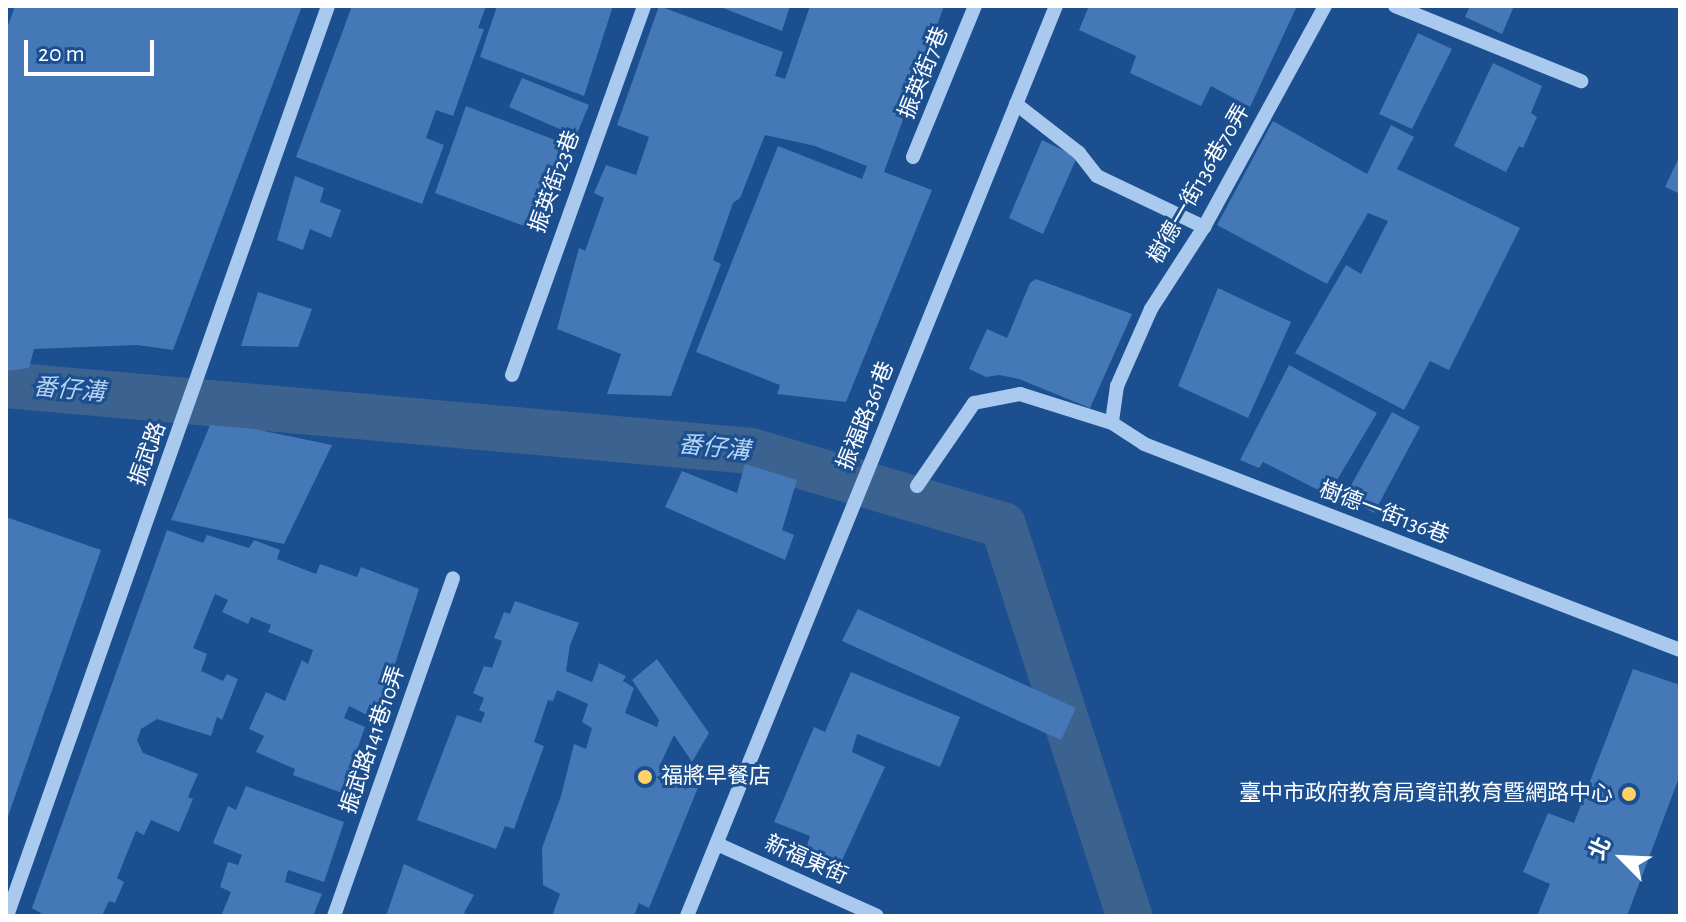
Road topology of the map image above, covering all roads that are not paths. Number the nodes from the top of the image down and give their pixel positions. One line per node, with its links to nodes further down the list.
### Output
1 (328, 6): 17 (street, 振武路)
2 (644, 6): 11 (street, 振英街23巷)
3 (975, 6): 9 (street, 振英街7巷)
4 (1056, 6): 8 (street, 振福路361巷)
5 (1325, 6): 10 (street, 樹德一街136巷70弄)
6 (1395, 6): 7 (street)
7 (1581, 81)
8 (1016, 104): 10 (street); 16 (street, 振福路361巷)
9 (913, 157)
10 (1204, 227): 12 (street, 樹德一街136巷70弄)
11 (512, 375)
12 (1112, 423): 13 (street, 樹德一街136巷); 15 (street, 樹德一街136巷)
13 (917, 486)
14 (453, 578): 18 (street, 振武路141巷10弄)
15 (1680, 650)
16 (717, 844): 19 (street, 振福路361巷); 20 (street, 新福東街)
17 (7, 916)
18 (334, 916)
19 (687, 916)
20 (877, 916)

